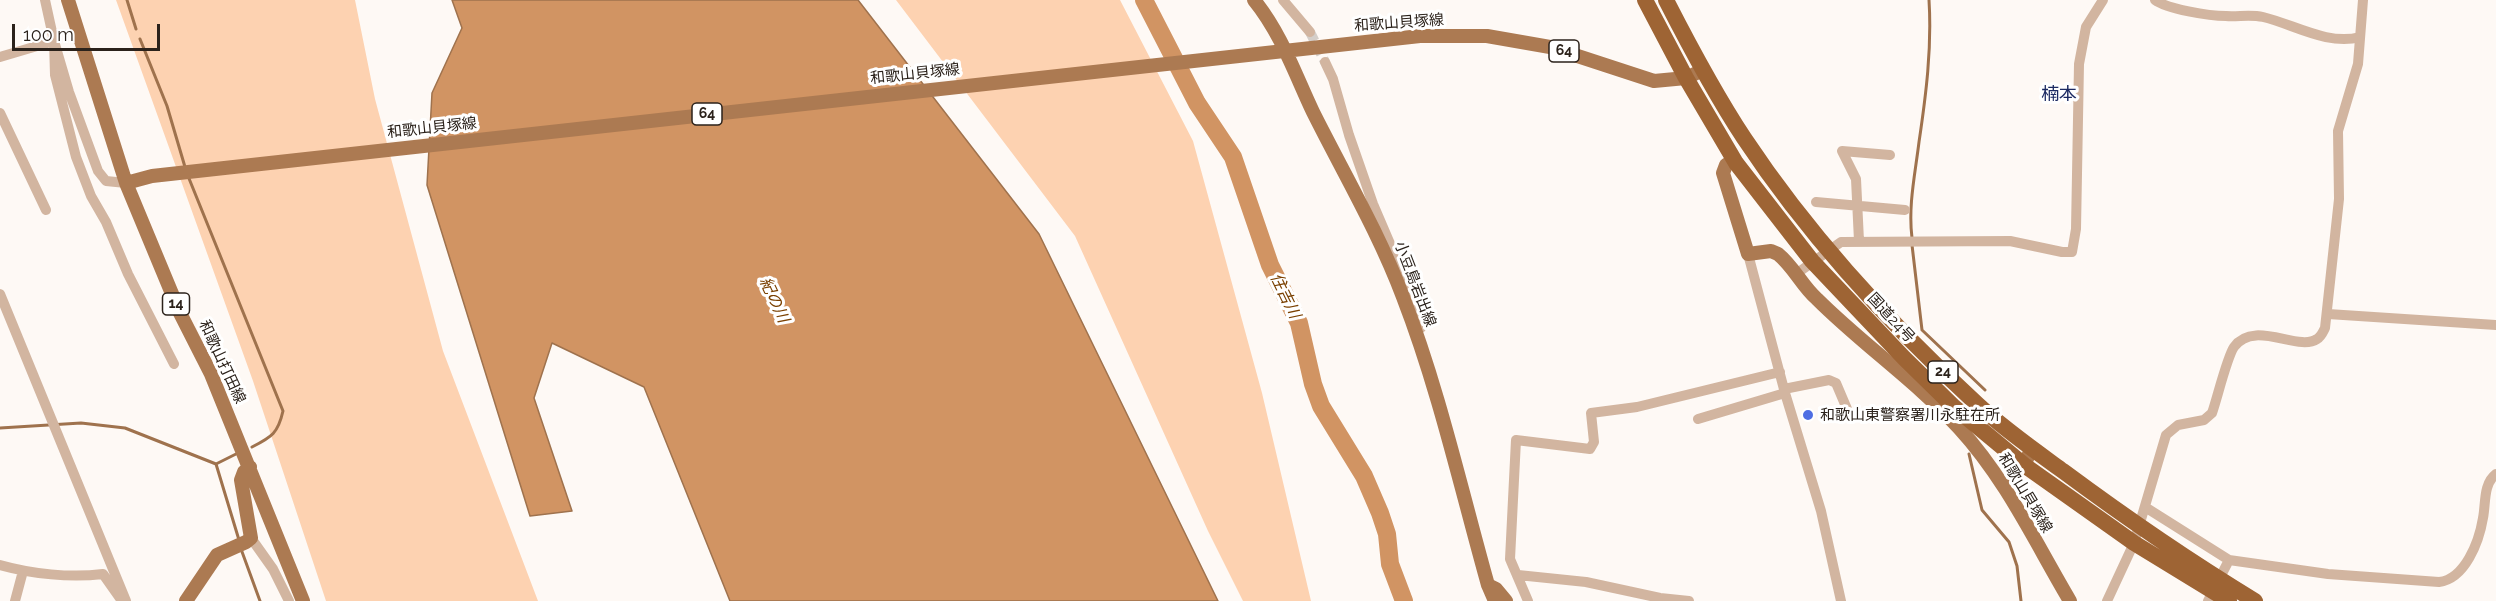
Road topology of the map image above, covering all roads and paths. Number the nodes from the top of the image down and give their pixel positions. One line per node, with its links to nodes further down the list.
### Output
1 (45, 0): 12 (street)
2 (68, 0): 21 (main road, 和歌山打田線 / 14)
3 (1254, 0): 13 (main road, 小豆島岩出線)
4 (1645, 0): 17 (highway, 国道24号 / 24)
5 (1666, 0): 16 (highway, 国道24号 / 24)
6 (2103, 0): 26 (street)
7 (2155, 0): 11 (street)
8 (2363, 0): 11 (street)
9 (1287, 3): 10 (street)
10 (1310, 32)
11 (2360, 37): 32 (street)
12 (54, 41): 14 (street); 21 (street); 36 (street)
13 (1285, 50): 17 (main road, 和歌山貝塚線 / 64); 21 (main road, 和歌山貝塚線 / 64); 35 (main road, 小豆島岩出線)
14 (0, 57)
15 (1325, 62): 35 (street)
16 (1703, 70): 17 (main road, 和歌山貝塚線 / 64); 27 (highway, 国道24号 / 24)
17 (1686, 78): 20 (highway, 国道24号 / 24)
18 (0, 113): 24 (street)
19 (1890, 155): 23 (street)
20 (1734, 160): 28 (main road); 29 (highway, 国道24号 / 24)
21 (126, 183): 43 (main road, 和歌山打田線 / 14)
22 (1816, 202): 23 (street)
23 (1858, 206): 25 (street); 26 (street)
24 (46, 210)
25 (1905, 210)
26 (1859, 241): 27 (street)
27 (1829, 249): 29 (street); 41 (highway, 国道24号 / 24)
28 (1748, 254): 30 (main road, 和歌山貝塚線); 37 (street)
29 (1812, 261): 30 (street); 42 (highway, 国道24号 / 24)
30 (1796, 274): 45 (main road, 和歌山貝塚線)
31 (0, 294): 33 (street)
32 (2328, 314): 34 (street); 46 (street)
33 (5, 320): 57 (street)
34 (2496, 325)
35 (1425, 358): 54 (main road, 小豆島岩出線)
36 (174, 364)
37 (1780, 372): 38 (street); 53 (street)
38 (1784, 391): 39 (street); 40 (street); 65 (street)
39 (1850, 416)
40 (1698, 419)
41 (2032, 448): 42 (main road); 47 (highway, 国道24号 / 24)
42 (2024, 465): 45 (main road); 49 (highway, 国道24号 / 24)
43 (250, 467): 48 (main road); 60 (main road, 和歌山打田線 / 14)
44 (2496, 474): 50 (street)
45 (2005, 487): 66 (main road, 和歌山貝塚線)
46 (2145, 507): 47 (street); 50 (street)
47 (2139, 525): 49 (street); 55 (highway, 国道24号 / 24)
48 (249, 540): 58 (main road); 59 (street)
49 (2134, 543): 55 (highway, 国道24号 / 24); 67 (street)
50 (2229, 560): 55 (street)
51 (0, 565): 52 (street)
52 (23, 571): 56 (street); 57 (street)
53 (1518, 575): 63 (street); 64 (street)
54 (1488, 585): 61 (main road, 小豆島岩出線); 62 (main road)
55 (2213, 590): 68 (highway, 国道24号 / 24); 69 (highway, 国道24号 / 24)
56 (15, 601)
57 (124, 601)
58 (186, 601)
59 (289, 601)
60 (303, 601)
61 (1495, 601)
62 (1506, 601)
63 (1528, 601)
64 (1689, 601)
65 (1841, 601)
66 (2070, 601)
67 (2107, 601)
68 (2229, 601)
69 (2255, 601)

